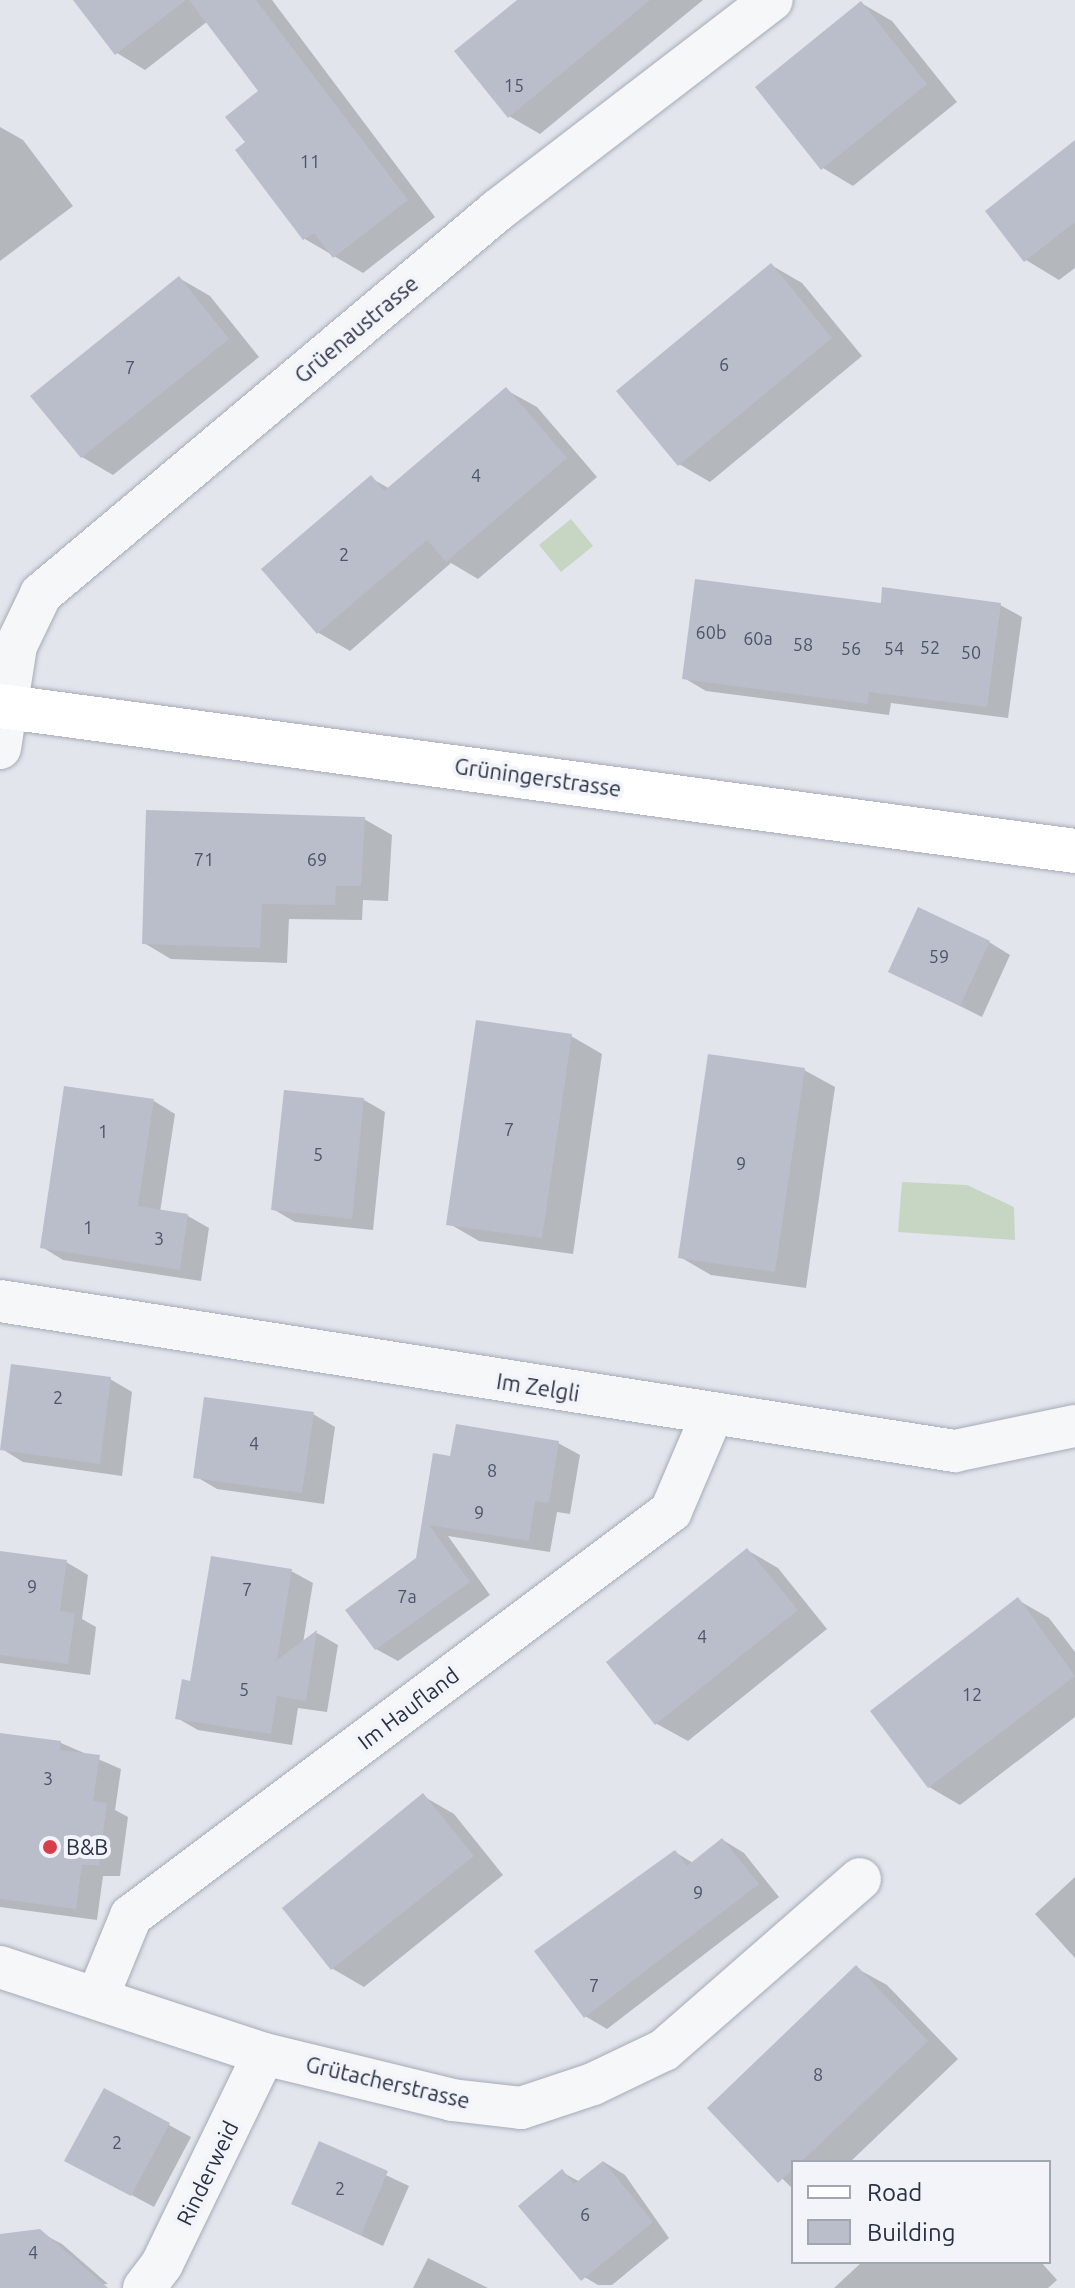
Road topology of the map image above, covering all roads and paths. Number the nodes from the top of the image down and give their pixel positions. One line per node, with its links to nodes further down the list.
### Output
1 (772, 0): 2 (street, Grüenaustrasse)
2 (2, 720): 3 (main road, Grüningerstrasse)
3 (1075, 851)
4 (0, 1301): 5 (street, Im Zelgli)
5 (712, 1415): 6 (street, Im Zelgli); 9 (street, Im Haufland)
6 (1075, 1426)
7 (860, 1879): 10 (street, Grütacherstrasse)
8 (0, 1967): 9 (street, Grütacherstrasse)
9 (98, 1996): 10 (street, Grütacherstrasse)
10 (264, 2054): 11 (street, Rinderweid)
11 (144, 2288)

